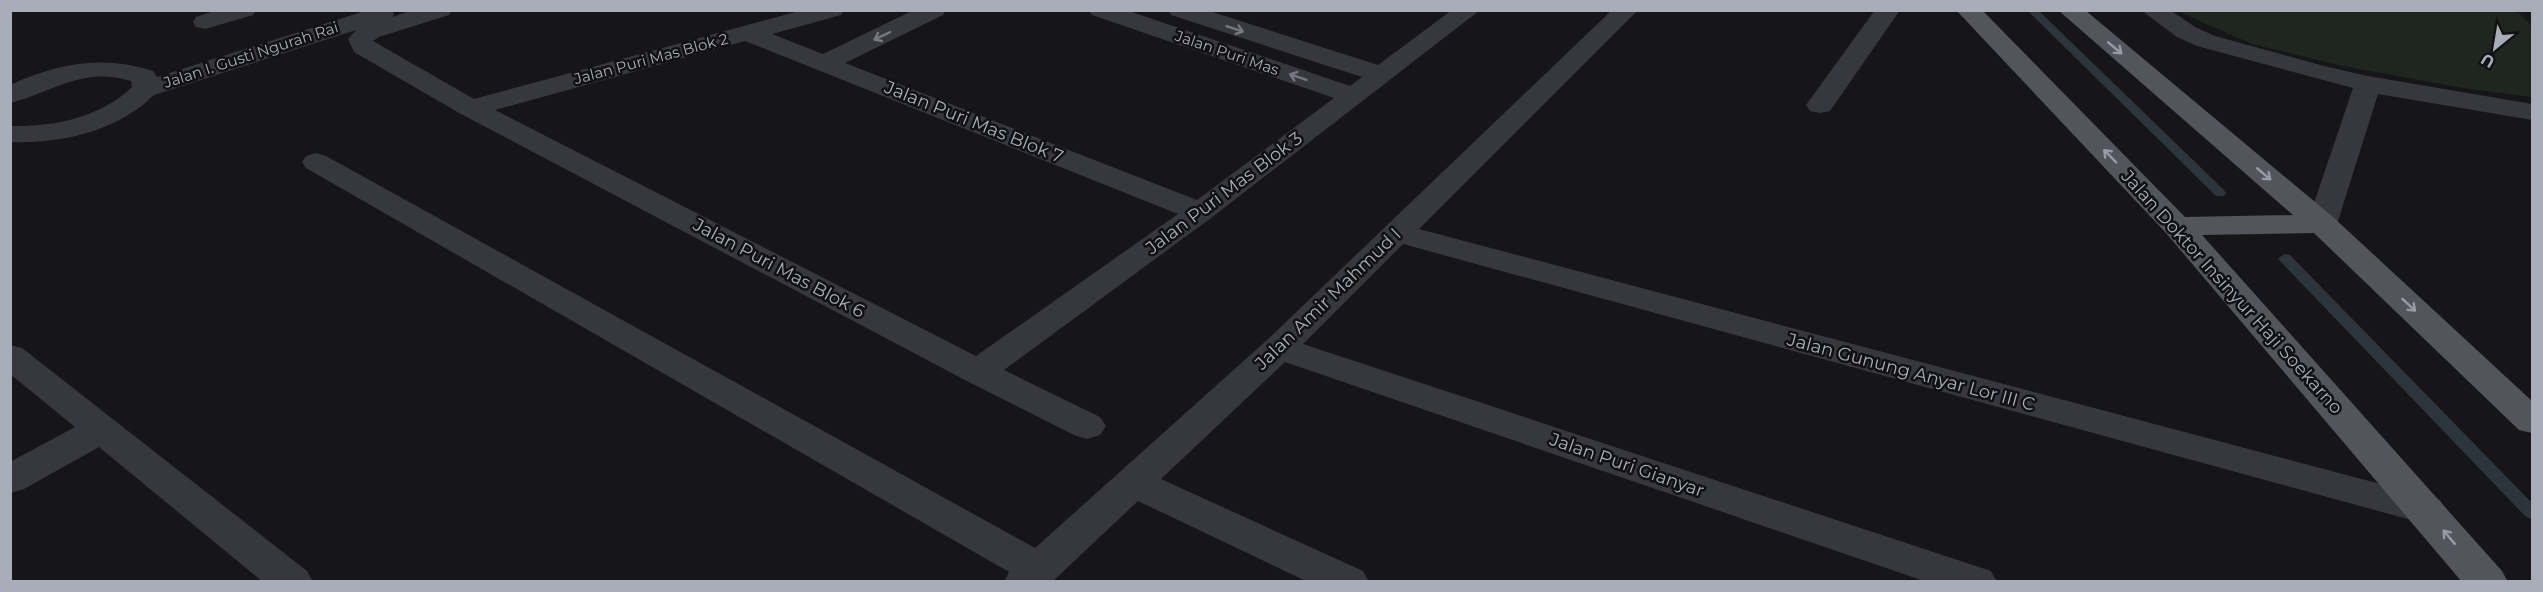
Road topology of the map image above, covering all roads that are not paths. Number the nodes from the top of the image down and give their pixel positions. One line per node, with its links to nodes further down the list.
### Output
1 (244, 10): 15 (street)
2 (322, 10): 21 (street, Jalan I. Gusti Ngurah Rai)
3 (392, 10): 21 (street, Jalan I. Gusti Ngurah Rai)
4 (440, 10): 26 (street, Jalan Puri Mas Blok 6)
5 (832, 10): 16 (street, Jalan Puri Mas Blok 2)
6 (934, 10): 18 (street, one-way to 18)
7 (1101, 10): 24 (street, Jalan Puri Mas, one-way to 7)
8 (1180, 10): 20 (street, Jalan Puri Mas, one-way to 20)
9 (1468, 10): 20 (street, Jalan Puri Mas Blok 3)
10 (1626, 10): 33 (street, Jalan Amir Mahmud I)
11 (1888, 10): 25 (street)
12 (1968, 10): 32 (main road, Jalan Doktor Insinyur Haji Soekarno, one-way to 12)
13 (2070, 10): 31 (main road, one-way to 31)
14 (2153, 10): 22 (street)
15 (205, 22)
16 (747, 33): 18 (street, Jalan Puri Mas Blok 7); 26 (street, Jalan Puri Mas Blok 2)
17 (45, 63): 19 (street)
18 (824, 63): 30 (street, Jalan Puri Mas Blok 7)
19 (10, 75)
20 (1381, 75): 24 (street, Jalan Puri Mas Blok 3)
21 (137, 80): 23 (street); 28 (street)
22 (2368, 84): 27 (street); 31 (street)
23 (10, 94)
24 (1354, 96): 30 (street, Jalan Puri Mas Blok 3)
25 (1820, 105)
26 (471, 108): 36 (street, Jalan Puri Mas Blok 6)
27 (2532, 112)
28 (10, 134)
29 (316, 162): 43 (street)
30 (1200, 212): 36 (street, Jalan Puri Mas Blok 3)
31 (2322, 224): 32 (main road); 37 (main road, one-way to 37)
32 (2177, 226): 42 (main road, Jalan Doktor Insinyur Haji Soekarno)
33 (1396, 233): 34 (street, Jalan Amir Mahmud I); 42 (street, Jalan Gunung Anyar Lor III C)
34 (1279, 348): 41 (street, Jalan Amir Mahmud I); 46 (street, Jalan Puri Gianyar)
35 (10, 356): 39 (street)
36 (978, 372): 38 (street, Jalan Puri Mas Blok 6)
37 (2532, 421)
38 (1087, 426)
39 (102, 429): 40 (street); 44 (street)
40 (10, 479)
41 (1133, 482): 43 (street, Jalan Amir Mahmud I); 45 (street)
42 (2426, 510): 47 (main road, Jalan Doktor Insinyur Haji Soekarno, one-way to 42)
43 (1031, 575)
44 (292, 582)
45 (1348, 582)
46 (1976, 582)
47 (2487, 582)

